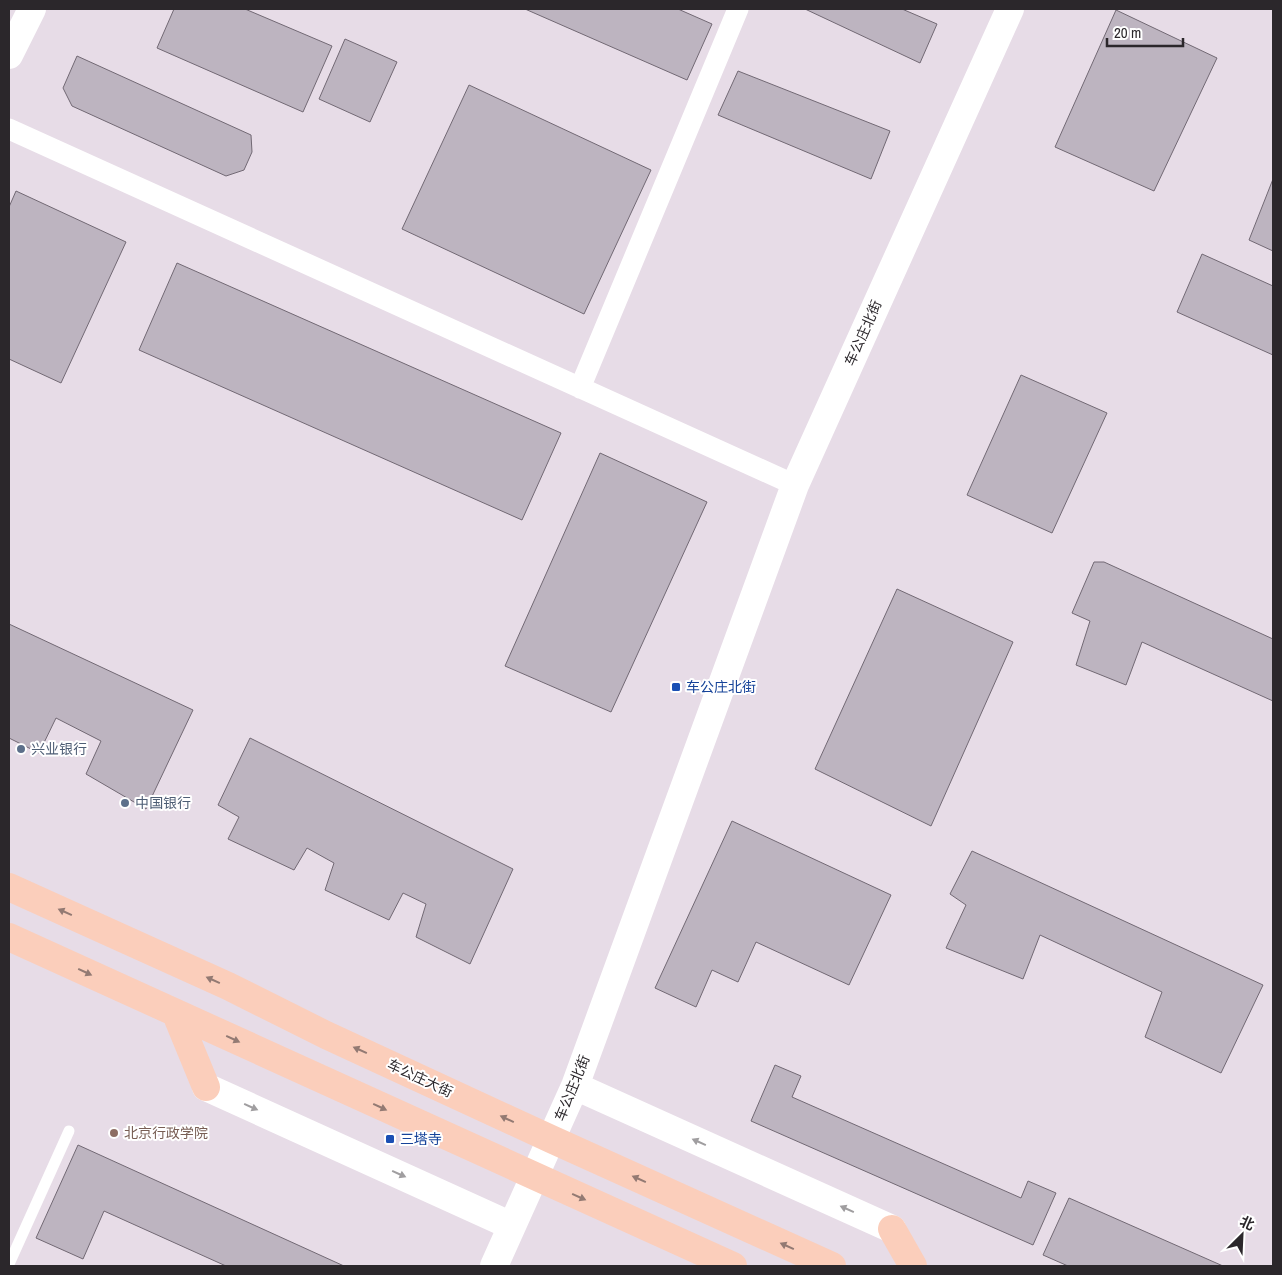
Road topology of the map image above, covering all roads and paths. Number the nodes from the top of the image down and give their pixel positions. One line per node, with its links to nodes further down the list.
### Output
1 (32, 9): 4 (street)
2 (738, 9): 6 (street)
3 (1010, 9): 7 (street, 车公庄北街)
4 (9, 55)
5 (9, 129): 6 (street)
6 (580, 388): 7 (street)
7 (795, 485): 11 (street, 车公庄北街)
8 (9, 886): 14 (main road, 车公庄大街, one-way to 8)
9 (9, 937): 10 (main road, one-way to 10)
10 (176, 1014): 12 (main road); 15 (main road, one-way to 15)
11 (575, 1086): 14 (street, 车公庄北街); 17 (street, one-way to 11)
12 (206, 1087): 16 (street, one-way to 16)
13 (69, 1131): 18 (lane)
14 (551, 1139): 15 (street, 车公庄北街); 21 (main road, 车公庄大街, one-way to 14)
15 (535, 1177): 16 (street, 车公庄北街); 20 (main road, one-way to 20)
16 (512, 1226): 19 (street, 车公庄北街)
17 (892, 1229): 22 (main road)
18 (9, 1264)
19 (494, 1266)
20 (733, 1266)
21 (832, 1266)
22 (913, 1266)

